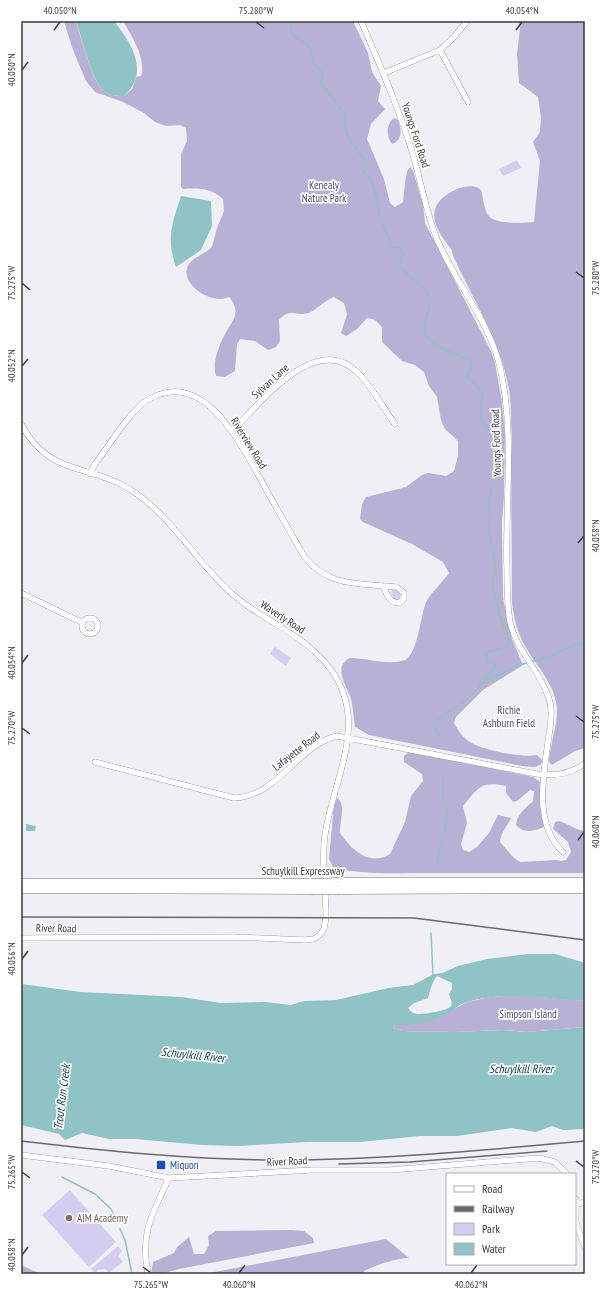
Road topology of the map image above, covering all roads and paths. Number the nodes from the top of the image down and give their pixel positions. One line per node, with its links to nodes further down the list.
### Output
1 (361, 21): 4 (street, Youngs Ford Road)
2 (467, 21): 3 (street)
3 (440, 50): 4 (street); 5 (street)
4 (384, 73): 16 (street, Youngs Ford Road)
5 (468, 102)
6 (21, 424): 9 (street, Waverly Road)
7 (395, 424): 8 (street, Sylvan Lane)
8 (232, 431): 9 (street, Riverview Road); 10 (street, Riverview Road)
9 (90, 474): 13 (street, Waverly Road)
10 (383, 586)
11 (21, 593): 12 (street)
12 (83, 623)
13 (349, 738): 14 (street, Lafayette Road); 16 (street, Lafayette Road); 24 (street, Waverly Road)
14 (95, 762)
15 (585, 764): 16 (street, Lafayette Road)
16 (544, 775): 17 (street, Youngs Ford Road)
17 (563, 852)
18 (21, 882): 20 (highway, Schuylkill Expressway)
19 (585, 882): 21 (highway, Schuylkill Expressway)
20 (311, 886): 21 (highway, Schuylkill Expressway, bridge); 23 (highway, Schuylkill Expressway)
21 (467, 886): 22 (highway, Schuylkill Expressway)
22 (585, 889)
23 (21, 890)
24 (324, 926): 25 (street, River Road)
25 (21, 938)
26 (21, 1155): 28 (street, River Road)
27 (566, 1173): 28 (street, River Road)
28 (169, 1178): 31 (street)
29 (585, 1202): 30 (street)
30 (585, 1248)
31 (148, 1274)

